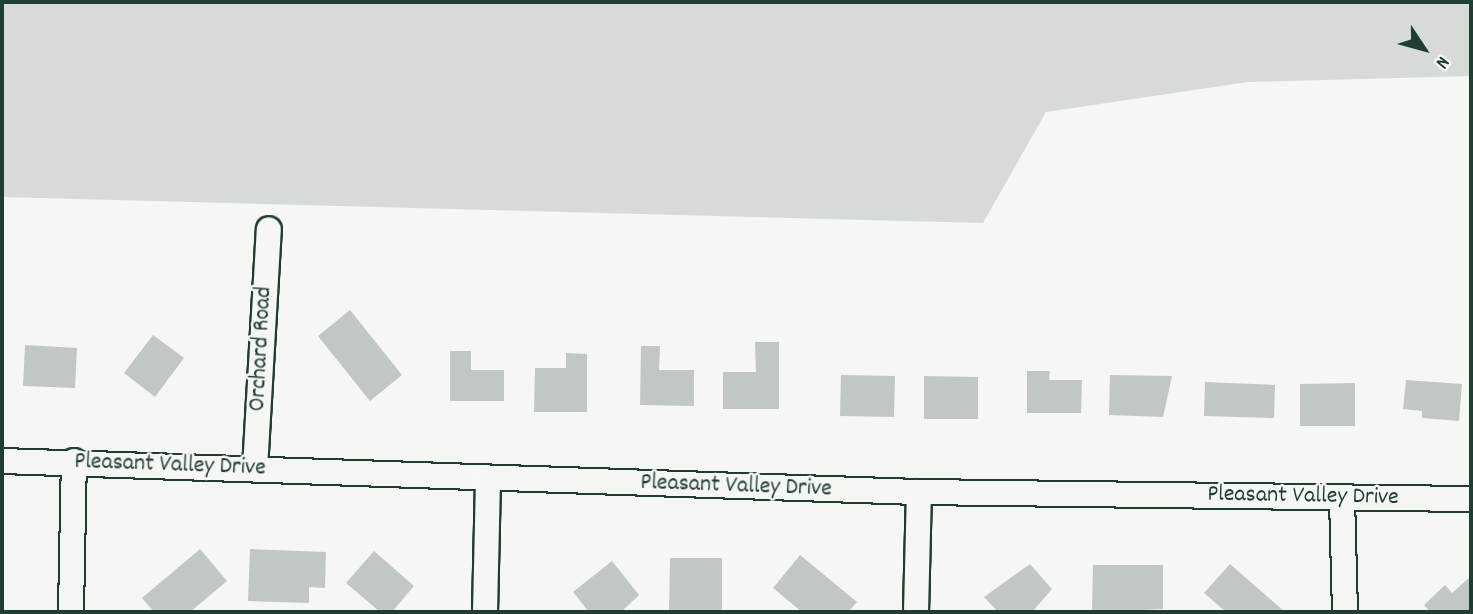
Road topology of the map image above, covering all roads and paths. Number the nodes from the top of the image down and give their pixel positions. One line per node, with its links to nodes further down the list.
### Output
1 (269, 229): 4 (street, Orchard Road)
2 (2, 461): 3 (street, Pleasant Valley Drive)
3 (74, 461): 4 (street, Pleasant Valley Drive); 9 (street)
4 (255, 469): 5 (street, Pleasant Valley Drive)
5 (488, 480): 6 (street, Pleasant Valley Drive); 10 (street)
6 (919, 492): 7 (street, Pleasant Valley Drive); 11 (street)
7 (1342, 498): 8 (street, Pleasant Valley Drive); 12 (street)
8 (1471, 499)
9 (71, 612)
10 (485, 612)
11 (916, 612)
12 (1345, 612)

